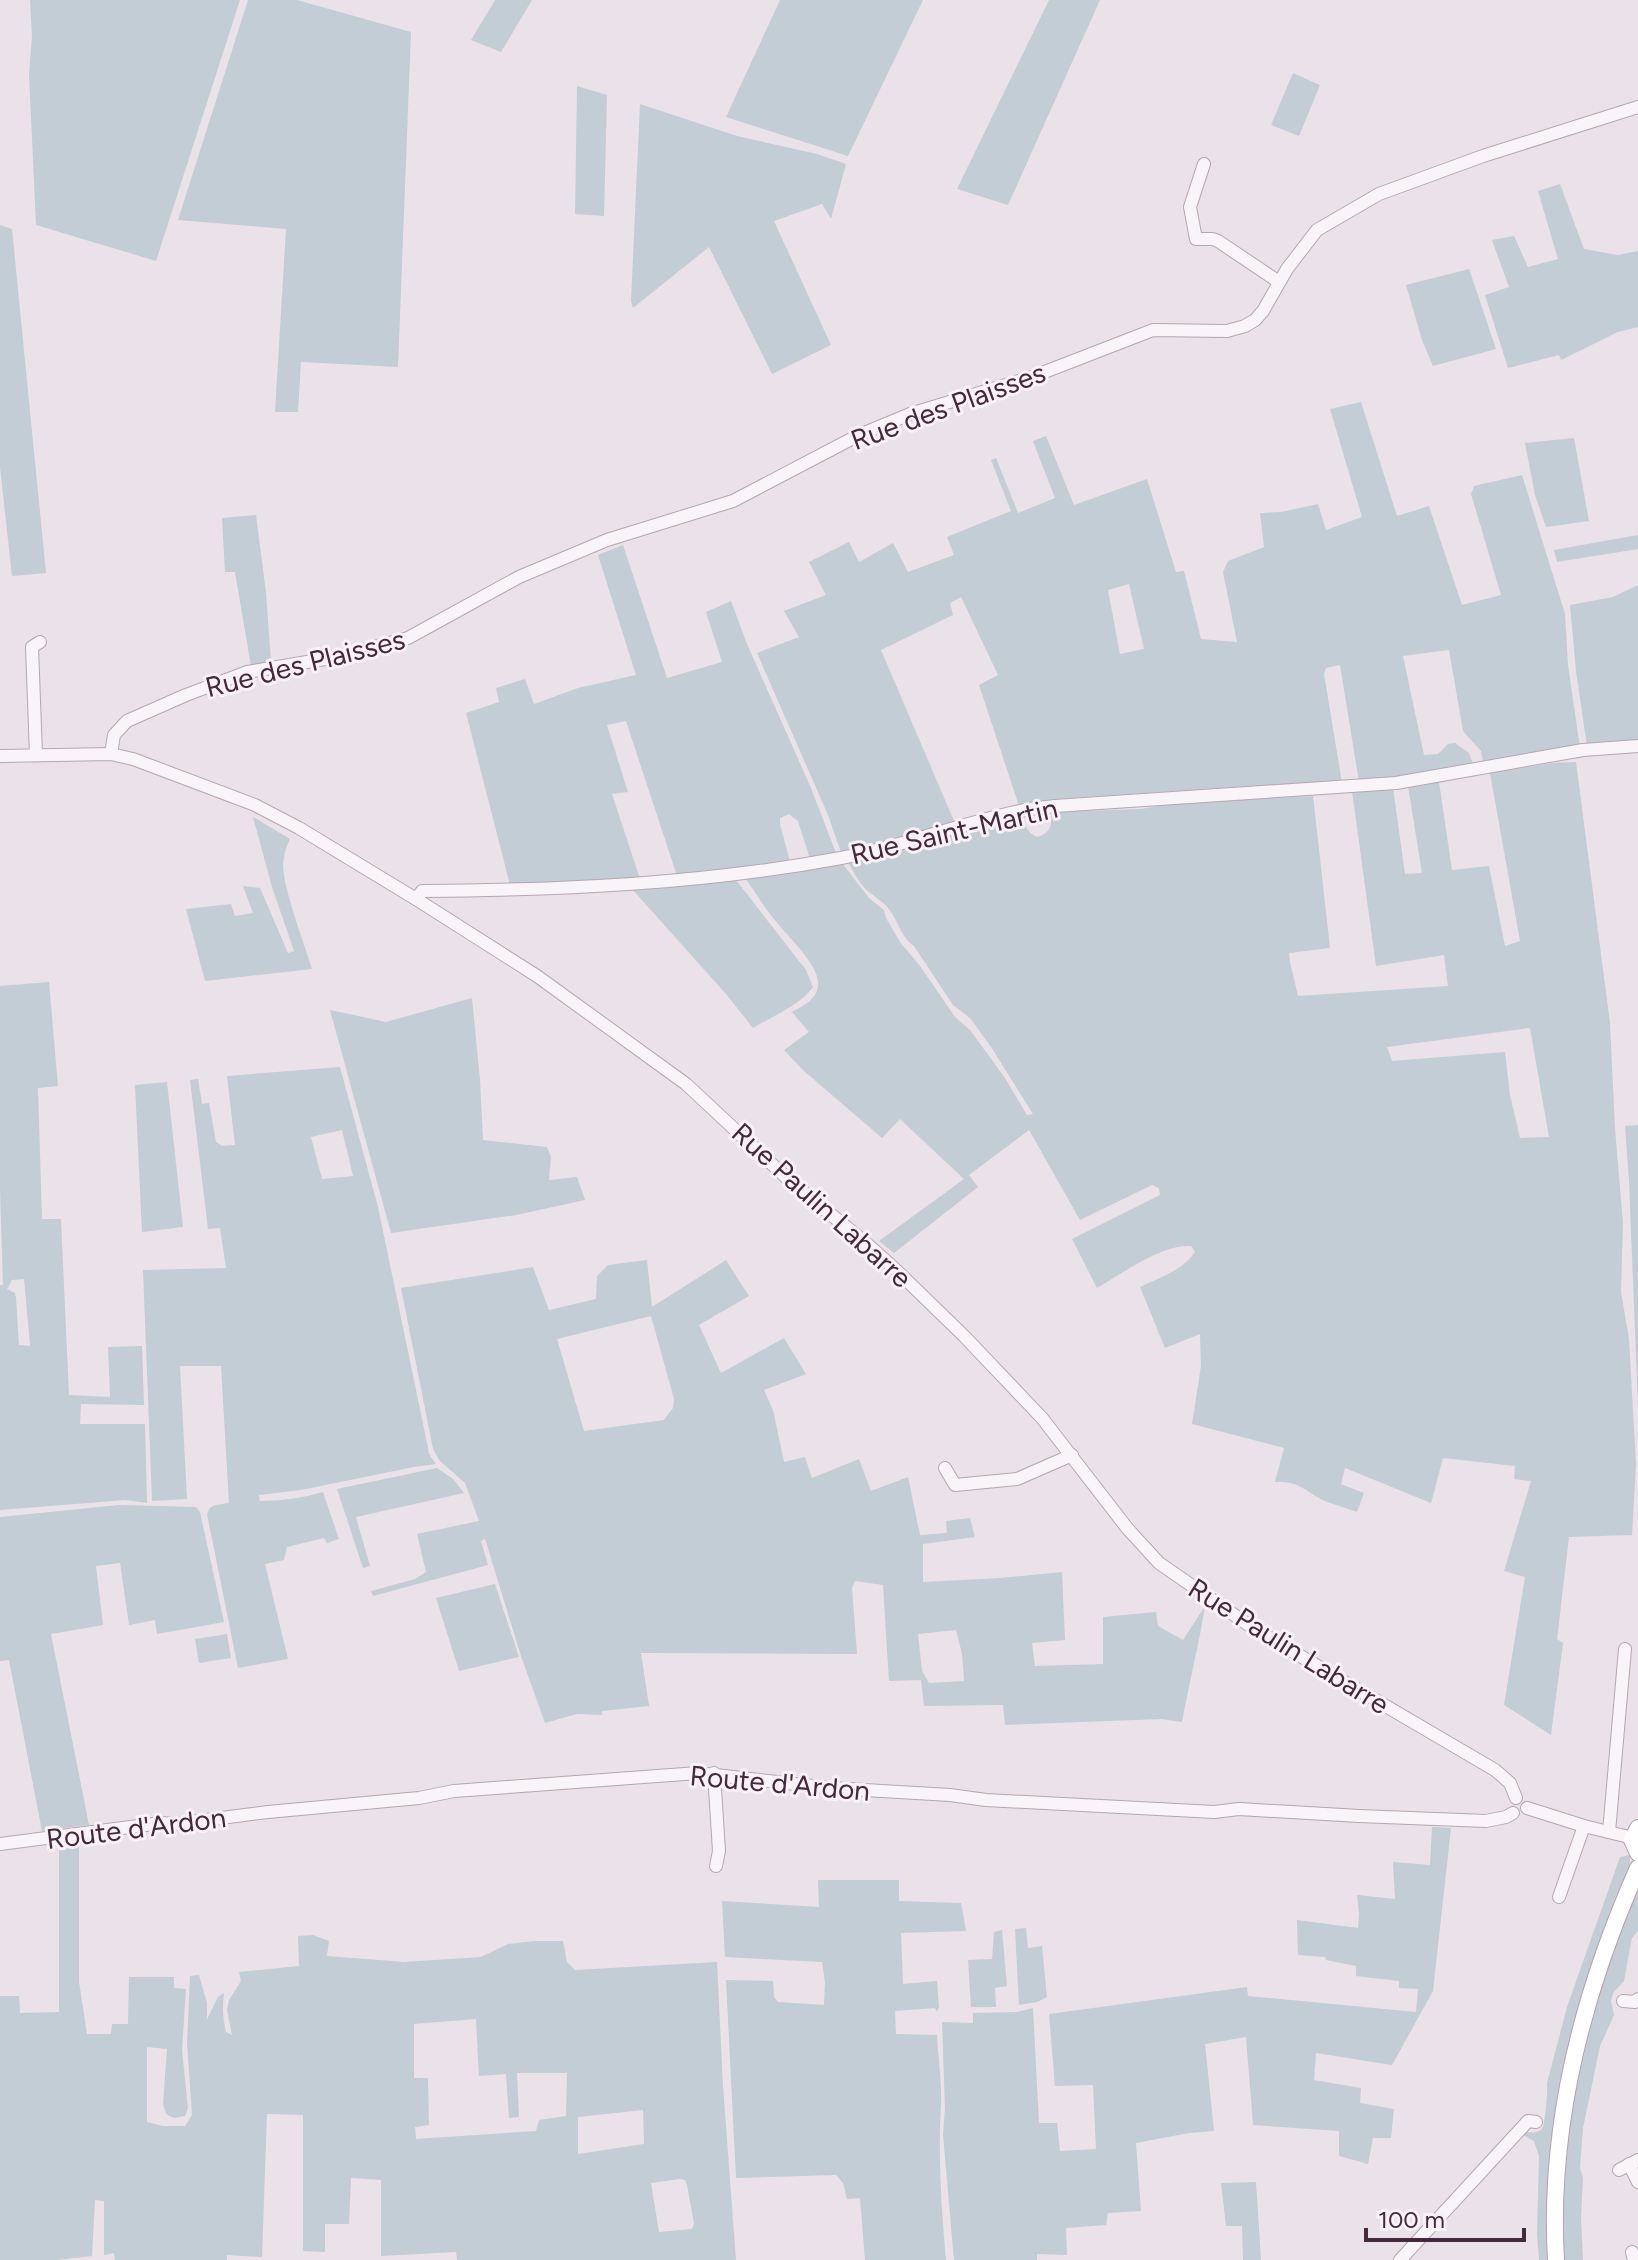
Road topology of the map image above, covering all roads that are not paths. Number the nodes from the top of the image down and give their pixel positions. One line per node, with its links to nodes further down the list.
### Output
1 (1638, 107): 3 (street, Rue des Plaisses)
2 (1204, 164): 3 (street)
3 (1279, 282): 6 (street, Rue des Plaisses)
4 (40, 642): 7 (street)
5 (1638, 746): 9 (street, Rue Saint-Martin)
6 (111, 754): 7 (street, Rue Paulin Labarre); 9 (street, Rue Paulin Labarre)
7 (36, 755): 8 (street, Rue Paulin Labarre)
8 (0, 756)
9 (416, 899): 10 (street, Rue Paulin Labarre)
10 (1072, 1455): 11 (street); 14 (street, Rue Paulin Labarre)
11 (945, 1468)
12 (1625, 1649): 18 (street)
13 (714, 1773): 16 (street, Route d'Ardon); 20 (street, Route d'Ardon); 21 (street)
14 (1516, 1798): 15 (street); 16 (street)
15 (1527, 1808): 16 (street); 17 (street)
16 (1513, 1813)
17 (1584, 1826): 18 (street); 23 (street)
18 (1609, 1832): 19 (street)
19 (1636, 1840)
20 (0, 1844)
21 (716, 1866)
22 (1638, 1868): 30 (main road)
23 (1559, 1897)
24 (1638, 1999): 25 (street)
25 (1623, 2001)
26 (1536, 2122): 29 (street)
27 (1629, 2165): 28 (street)
28 (1638, 2182)
29 (1400, 2260)
30 (1556, 2260)

